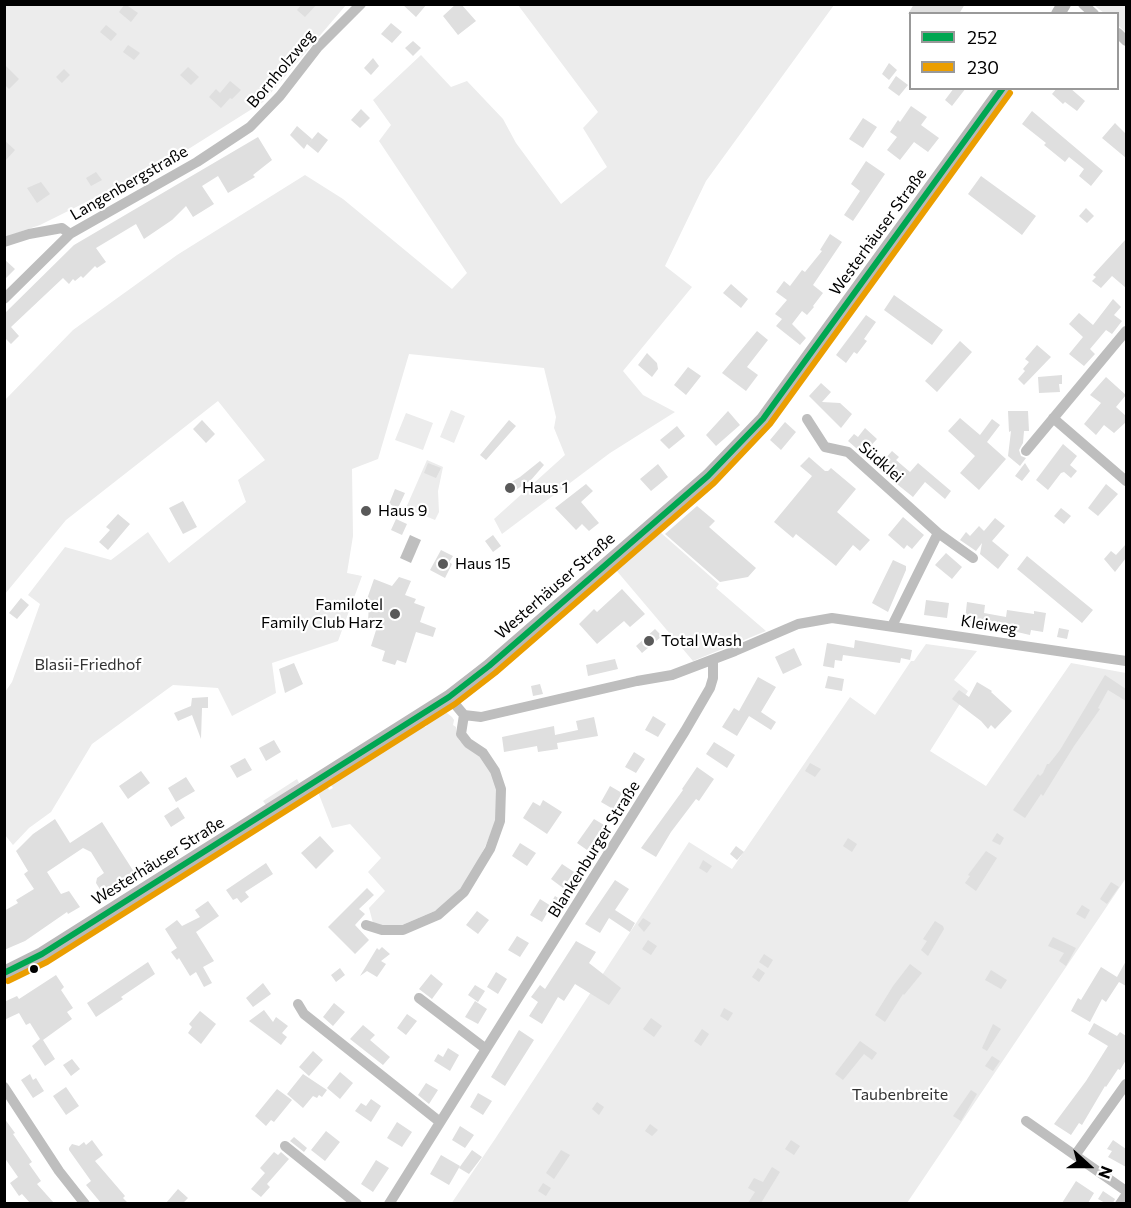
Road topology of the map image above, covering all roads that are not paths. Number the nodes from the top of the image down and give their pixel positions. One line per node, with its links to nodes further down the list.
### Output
1 (361, 4): 3 (street, Bornholzweg)
2 (1002, 90): 17 (main road, Westerhäuser Straße)
3 (250, 127): 4 (street, Langenbergstraße)
4 (70, 234): 5 (street); 6 (street, Langenbergstraße)
5 (4, 242)
6 (4, 299)
7 (1126, 331): 8 (street)
8 (1053, 418): 10 (street); 11 (street)
9 (807, 419): 12 (street, Südklei)
10 (1026, 451)
11 (1126, 481)
12 (938, 533): 13 (street, Südklei); 14 (street)
13 (973, 558)
14 (892, 626): 15 (street, Kleiweg); 16 (street, Kleiweg)
15 (713, 660): 18 (street); 23 (street, Blankenburger Straße)
16 (1126, 661)
17 (449, 697): 18 (street); 20 (main road, Westerhäuser Straße)
18 (464, 715): 19 (street)
19 (366, 925)
20 (4, 973)
21 (419, 998): 23 (street)
22 (298, 1004): 27 (street)
23 (486, 1049): 27 (street, Blankenburger Straße)
24 (1126, 1084): 29 (street)
25 (4, 1087): 31 (street)
26 (1026, 1121): 29 (street)
27 (440, 1122): 33 (street, Blankenburger Straße)
28 (285, 1146): 32 (street)
29 (1076, 1154): 30 (street)
30 (1126, 1193): 34 (street)
31 (85, 1203)
32 (357, 1203)
33 (389, 1203)
34 (1120, 1203)

